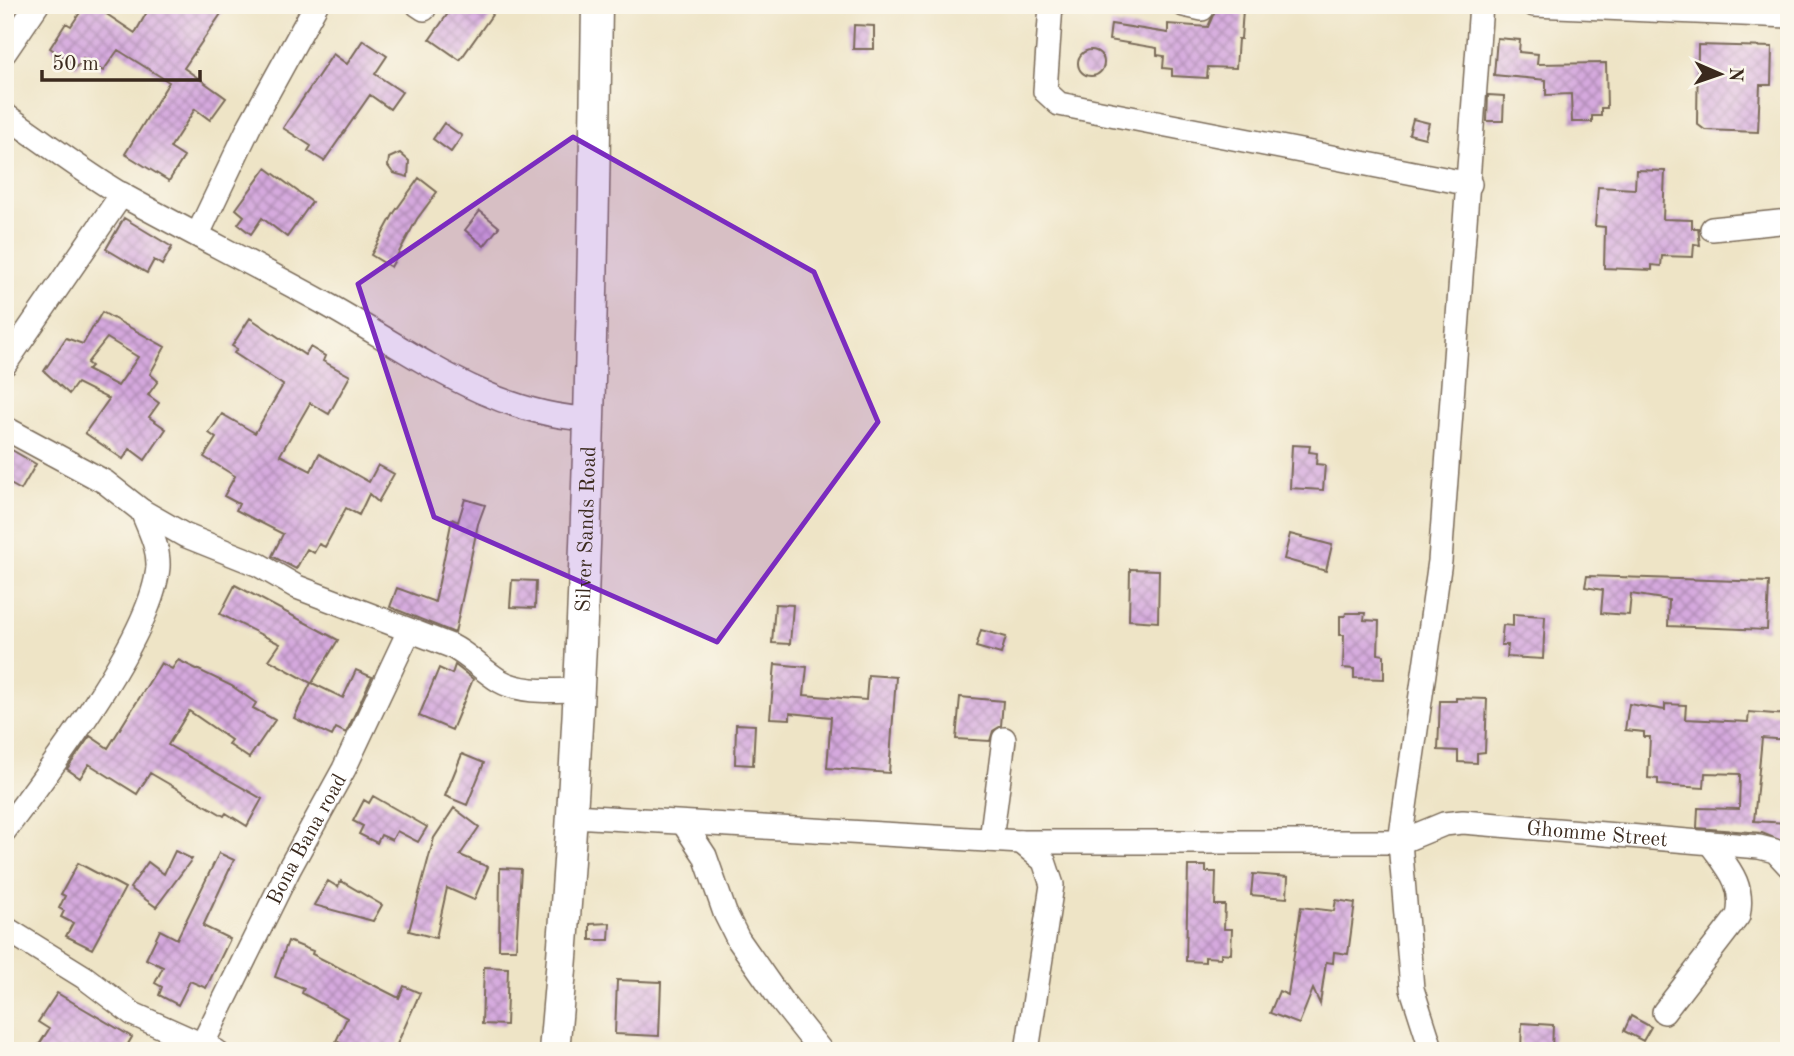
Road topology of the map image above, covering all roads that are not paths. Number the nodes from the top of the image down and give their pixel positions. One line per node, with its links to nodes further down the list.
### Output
1 (37, 5): 8 (street)
2 (316, 5): 14 (street)
3 (597, 5): 16 (street, Silver Sands Road)
4 (1051, 5): 10 (street)
5 (1481, 5): 10 (street)
6 (1534, 5): 7 (street)
7 (1789, 16)
8 (5, 52)
9 (5, 116): 11 (street)
10 (1470, 184): 29 (street)
11 (122, 194): 14 (street); 15 (street)
12 (1789, 221): 13 (street)
13 (1712, 229)
14 (198, 234): 16 (street)
15 (5, 364)
16 (591, 419): 22 (street, Silver Sands Road)
17 (5, 428): 18 (street)
18 (142, 511): 19 (street); 20 (street)
19 (194, 540): 20 (street); 21 (street)
20 (158, 569): 26 (street)
21 (409, 631): 22 (street); 34 (street, Bona Bana road)
22 (580, 690): 24 (street, Silver Sands Road)
23 (1004, 739): 27 (street)
24 (573, 816): 25 (street); 35 (street, Silver Sands Road)
25 (684, 824): 27 (street); 36 (street)
26 (5, 830)
27 (991, 840): 28 (street)
28 (1021, 842): 29 (street); 37 (street)
29 (1400, 842): 30 (street, Ghomme Street); 38 (street)
30 (1710, 843): 31 (street, Ghomme Street); 33 (street)
31 (1789, 866)
32 (5, 928): 34 (street)
33 (1664, 1012)
34 (209, 1048)
35 (554, 1051)
36 (821, 1051)
37 (1027, 1051)
38 (1432, 1051)

